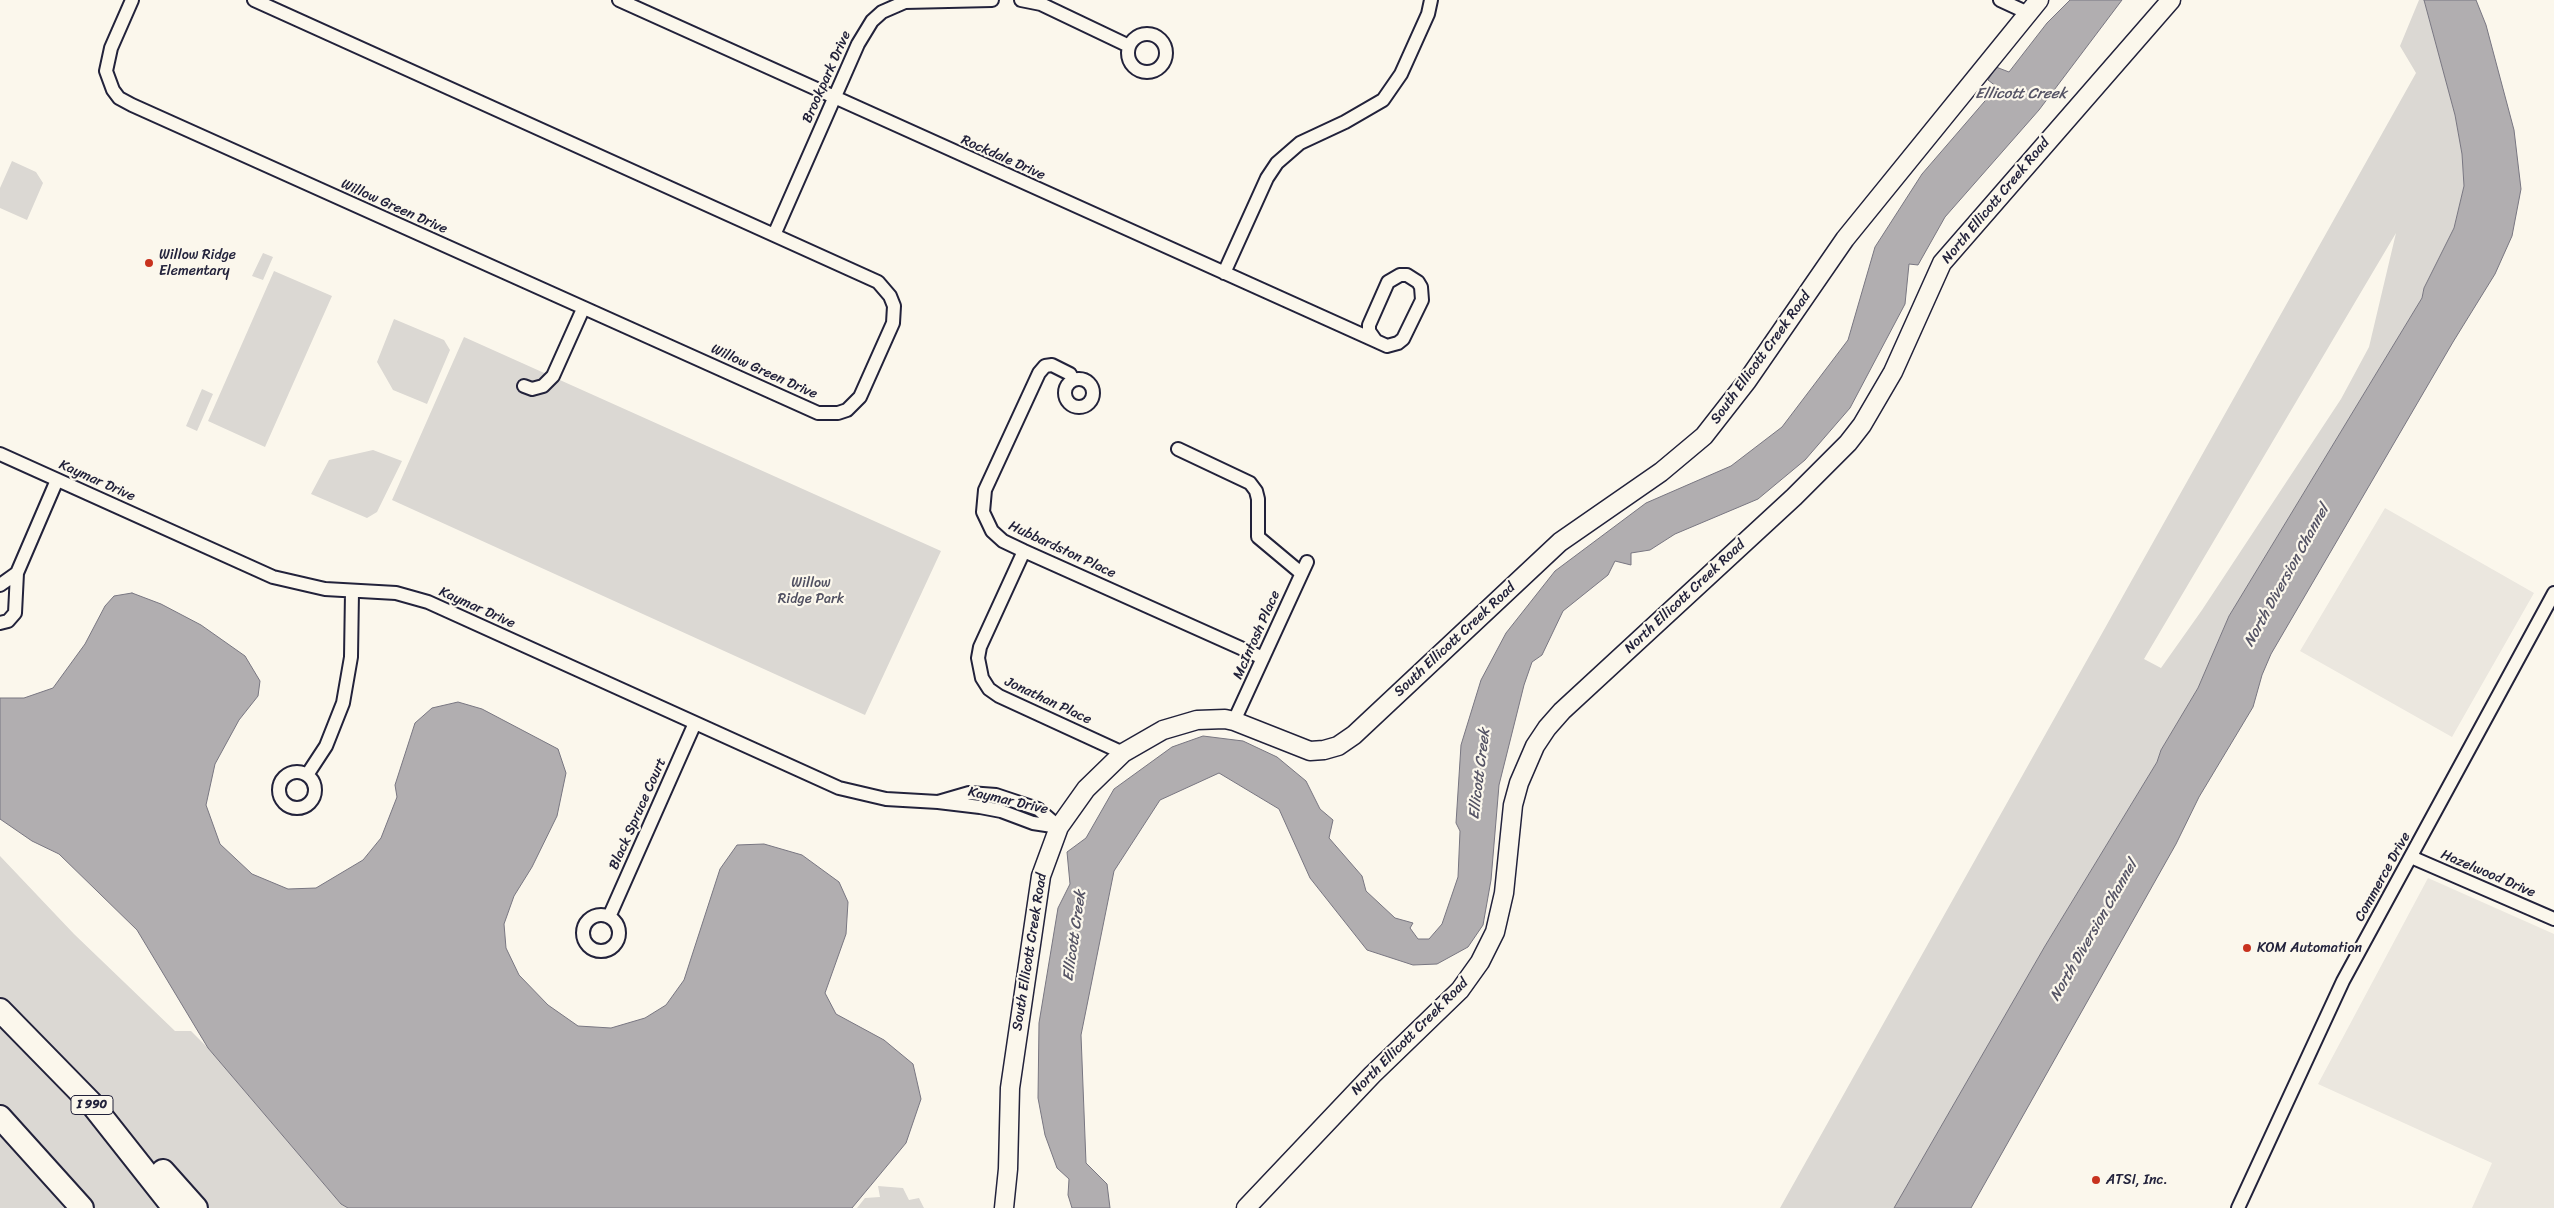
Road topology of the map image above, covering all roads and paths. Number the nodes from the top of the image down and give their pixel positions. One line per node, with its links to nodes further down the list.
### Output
1 (132, 0): 14 (street, Willow Green Drive)
2 (254, 0): 12 (street, Willow Green Drive)
3 (619, 0): 11 (street, Rockdale Drive)
4 (992, 0): 11 (street, Brookpark Drive)
5 (1021, 0): 10 (street)
6 (1431, 0): 13 (street)
7 (2000, 0): 9 (street)
8 (2171, 0): 43 (street, North Ellicott Creek Road)
9 (2033, 6): 28 (street, South Ellicott Creek Road)
10 (1129, 46)
11 (834, 98): 12 (street, Brookpark Drive); 13 (street, Rockdale Drive)
12 (774, 235): 14 (street, Willow Green Drive)
13 (1224, 273): 15 (street, Rockdale Drive)
14 (584, 309): 17 (street)
15 (1376, 342): 15 (street, Rockdale Drive)
16 (1073, 380): 21 (street, Hubbardston Place)
17 (524, 386)
18 (1178, 449): 27 (street, McIntosh Place)
19 (0, 454): 20 (street, Kaymar Drive)
20 (57, 480): 22 (street); 24 (street, Kaymar Drive)
21 (1024, 551): 27 (street, Hubbardston Place); 30 (street, Jonathan Place)
22 (17, 573): 23 (street); 26 (street)
23 (0, 586)
24 (352, 592): 29 (street, Kaymar Drive); 31 (street)
25 (2554, 593): 33 (street, Commerce Drive)
26 (0, 623)
27 (1263, 658): 28 (street, McIntosh Place)
28 (1234, 721): 30 (street, South Ellicott Creek Road)
29 (695, 723): 32 (street, Kaymar Drive); 34 (street, Black Spruce Court)
30 (1123, 753): 32 (street, South Ellicott Creek Road)
31 (307, 775)
32 (1059, 827): 42 (street, South Ellicott Creek Road)
33 (2411, 857): 35 (street, Hazelwood Drive); 44 (street, Commerce Drive)
34 (609, 917)
35 (2554, 919)
36 (0, 1010): 37 (highway, I 990)
37 (91, 1103): 40 (highway, I 990); 41 (highway)
38 (0, 1117): 39 (highway)
39 (82, 1208)
40 (174, 1208)
41 (196, 1208)
42 (1004, 1208)
43 (1246, 1208)
44 (2238, 1208)

